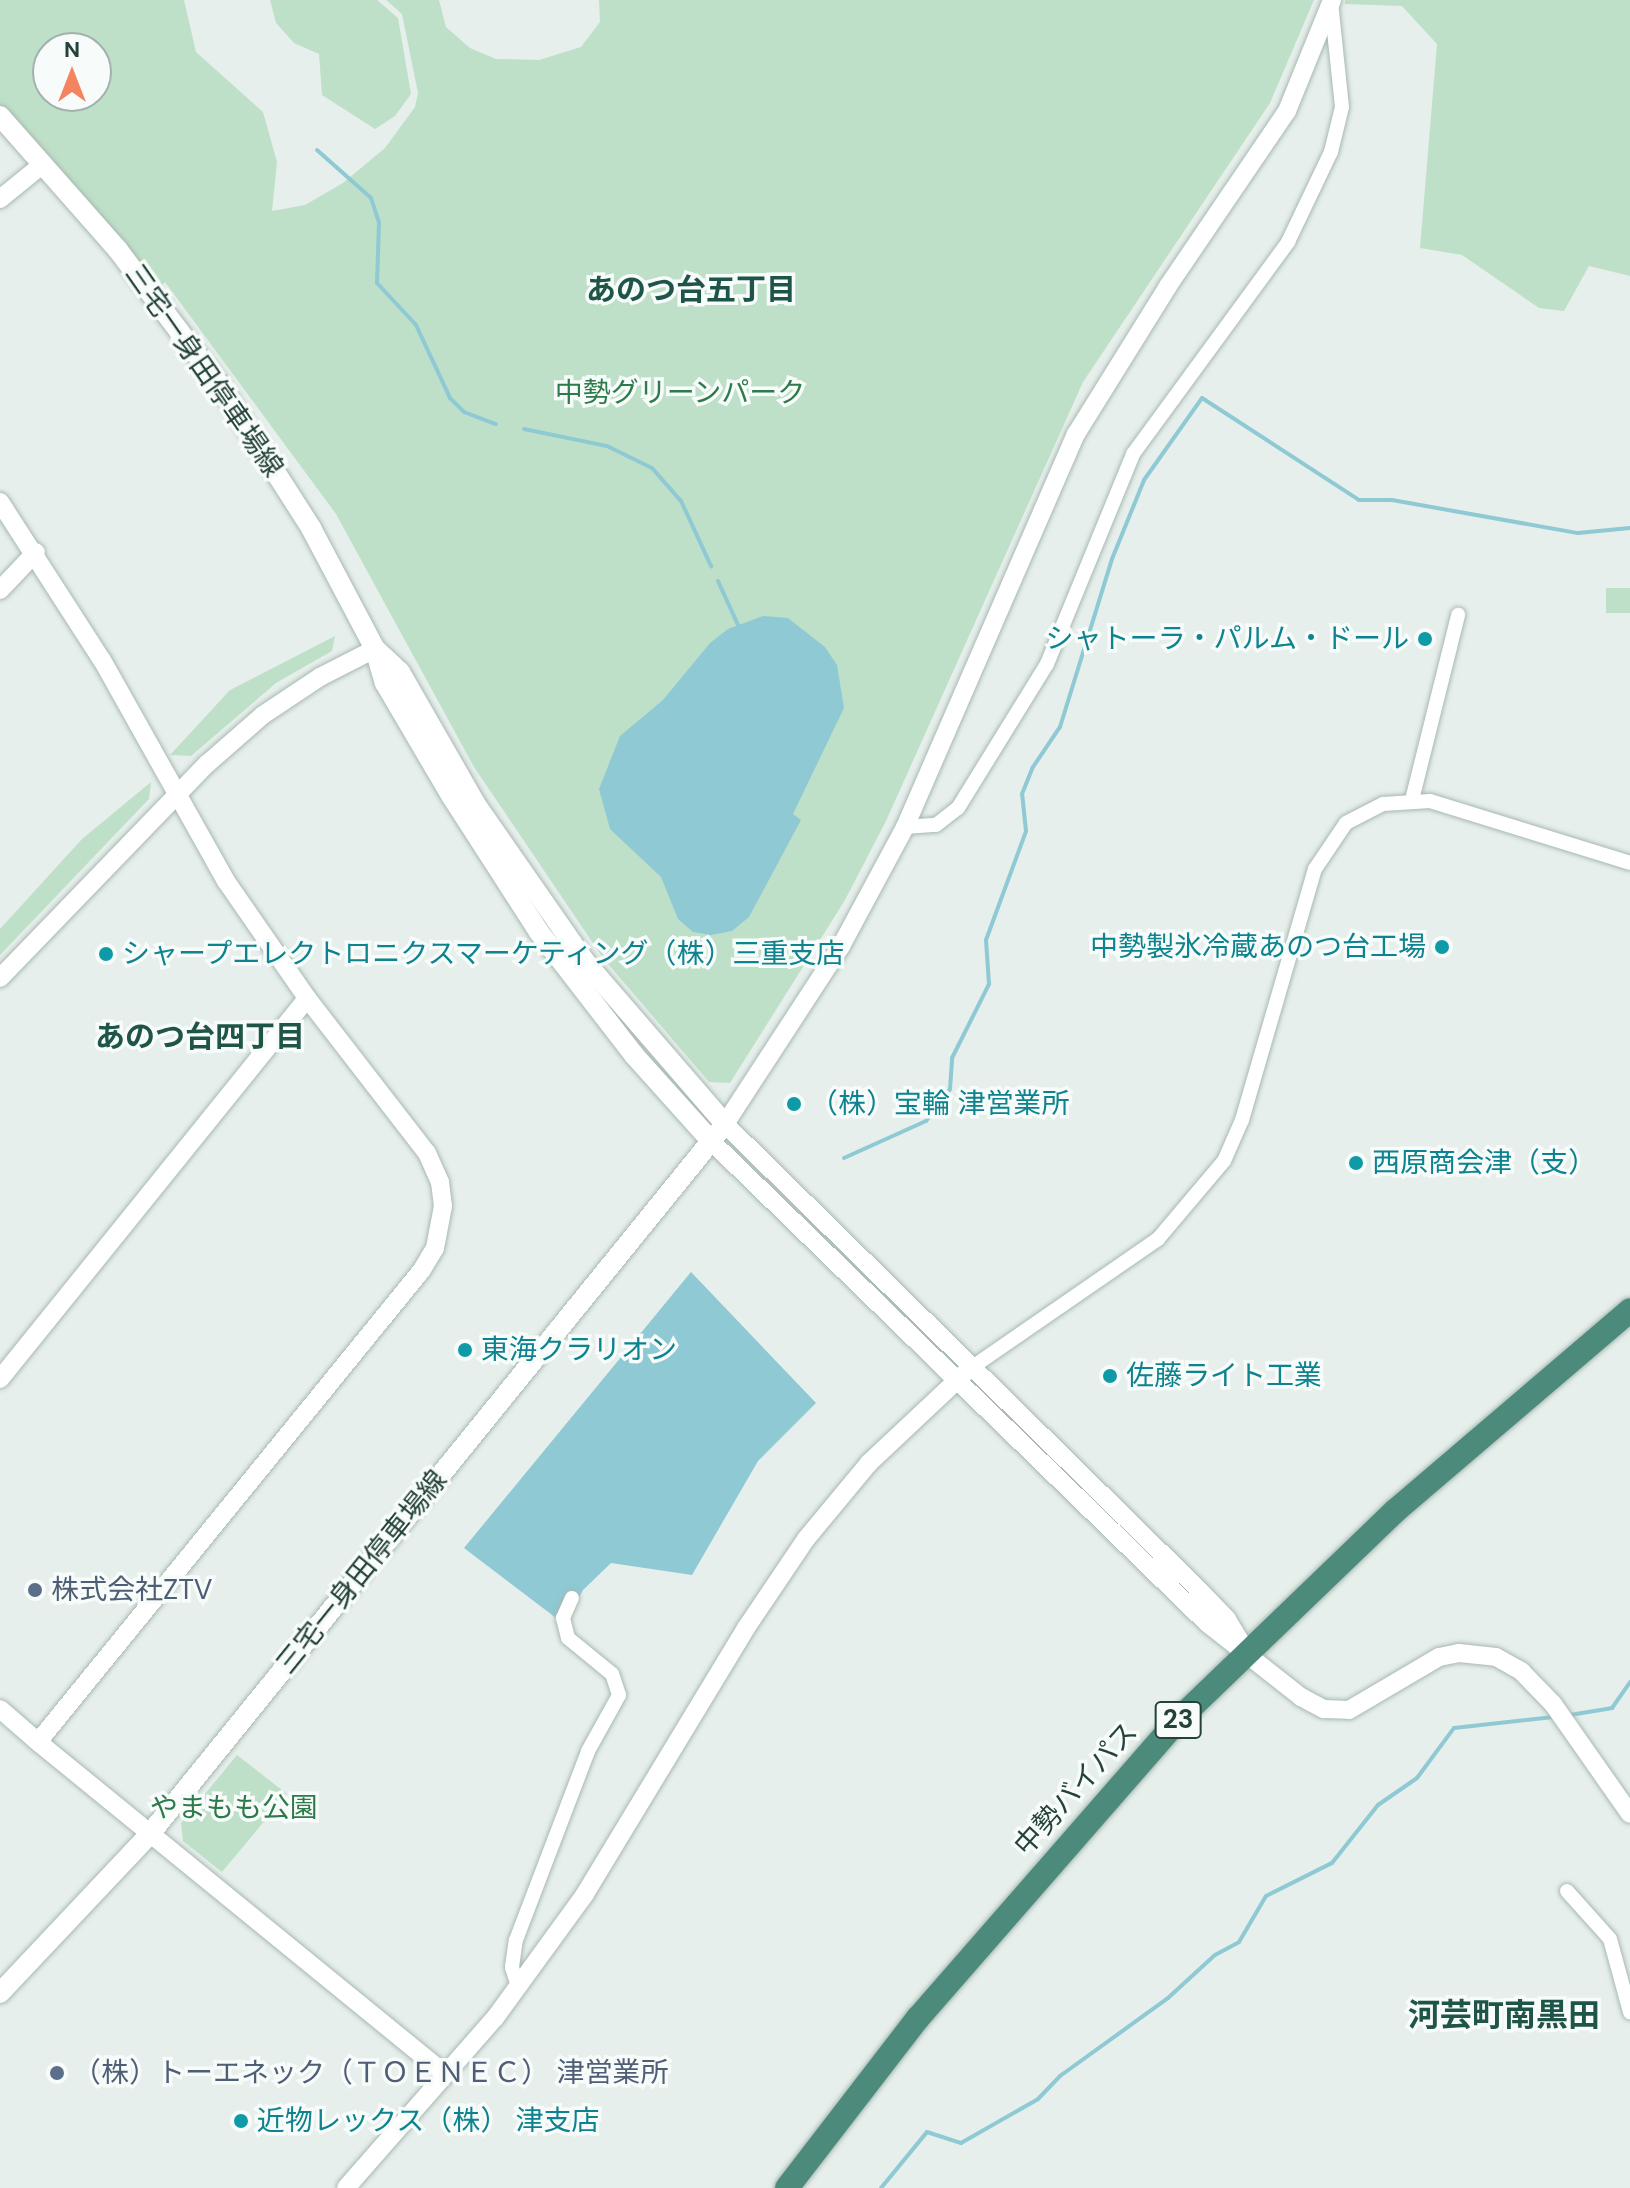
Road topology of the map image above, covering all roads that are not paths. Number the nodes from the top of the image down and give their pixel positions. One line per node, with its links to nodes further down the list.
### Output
1 (1332, 1): 12 (street); 12 (street)
2 (0, 116): 3 (main road, 三宅一身田停車場線)
3 (43, 164): 4 (street); 9 (main road, 三宅一身田停車場線)
4 (0, 199)
5 (0, 502): 6 (street)
6 (36, 552): 7 (street); 10 (street)
7 (0, 590)
8 (1458, 615): 11 (street)
9 (375, 649): 10 (street); 16 (main road, 三宅一身田停車場線); 17 (main road, 三宅一身田停車場線)
10 (177, 796): 14 (street); 15 (street)
11 (1412, 800): 13 (street); 19 (street)
12 (905, 827): 16 (street)
13 (1630, 863)
14 (0, 978)
15 (307, 998): 20 (street); 24 (street)
16 (725, 1124): 17 (main road, 三宅一身田停車場線); 19 (street)
17 (712, 1142): 19 (street); 26 (main road, 三宅一身田停車場線)
18 (1630, 1310): 22 (highway, 中勢バイパス / 23)
19 (964, 1374): 22 (street); 28 (street)
20 (0, 1379)
21 (572, 1598): 28 (street)
22 (1246, 1651): 25 (street); 33 (highway, 中勢バイパス / 23)
23 (0, 1709): 24 (street)
24 (38, 1742): 26 (street)
25 (1630, 1814)
26 (149, 1835): 29 (main road, 三宅一身田停車場線); 31 (street)
27 (1567, 1891): 30 (street)
28 (518, 1986): 31 (street)
29 (0, 1993)
30 (1630, 2012)
31 (445, 2074): 32 (street)
32 (346, 2188)
33 (787, 2188)

